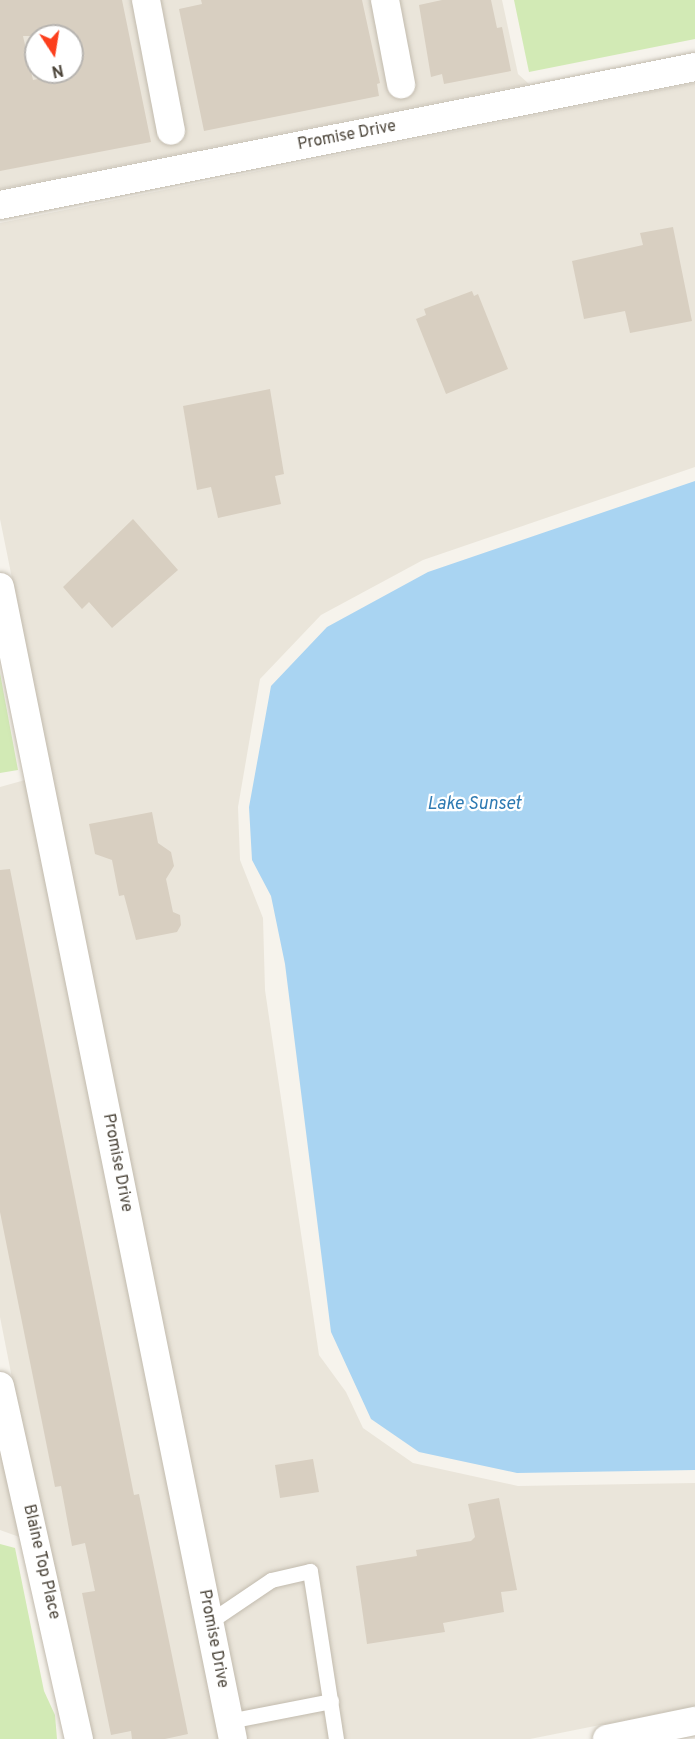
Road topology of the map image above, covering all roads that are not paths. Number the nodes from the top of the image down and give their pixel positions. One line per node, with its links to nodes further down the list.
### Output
1 (146, 0): 5 (street)
2 (384, 0): 4 (street)
3 (695, 67): 6 (street, Promise Drive)
4 (401, 84)
5 (171, 131)
6 (0, 205)
7 (0, 587): 9 (street, Promise Drive)
8 (0, 1386): 13 (street, Blaine Top Place)
9 (209, 1622): 10 (lane); 12 (street, Promise Drive)
10 (331, 1701): 12 (lane); 14 (lane)
11 (695, 1721): 15 (street)
12 (231, 1730)
13 (79, 1739)
14 (336, 1739)
15 (607, 1739)

